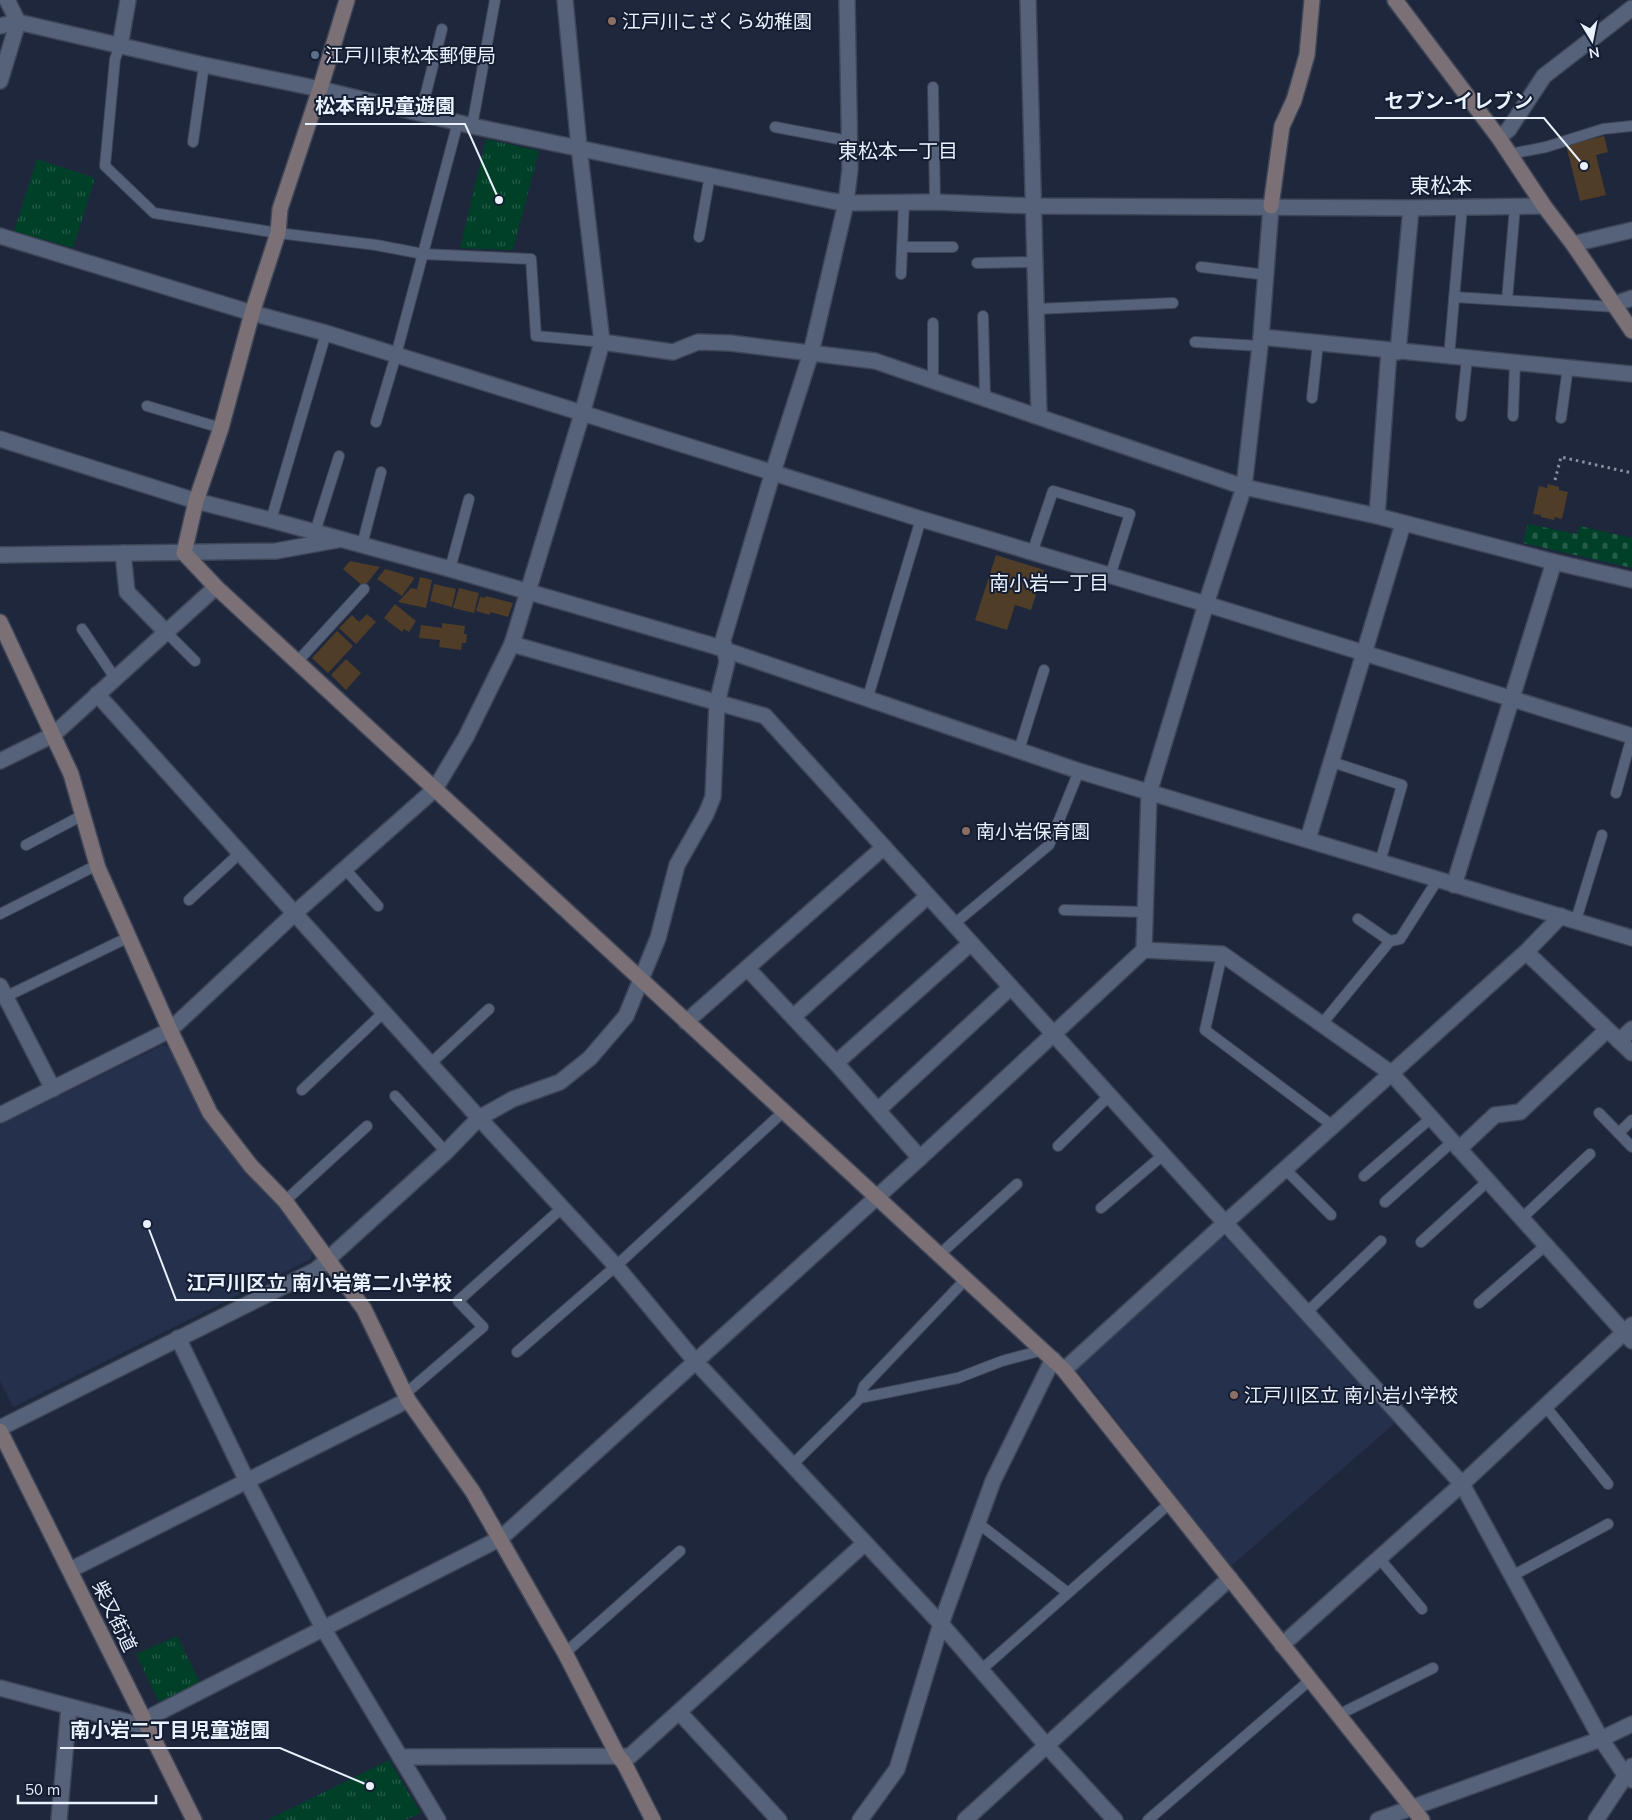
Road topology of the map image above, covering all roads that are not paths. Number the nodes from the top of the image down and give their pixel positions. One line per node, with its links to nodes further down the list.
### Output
1 (8, 0): 11 (street)
2 (128, 0): 14 (street)
3 (347, 0): 18 (street)
4 (495, 0): 20 (lane)
5 (565, 0): 26 (street)
6 (847, 0): 25 (street)
7 (1028, 0): 32 (street)
8 (1312, 0): 33 (street)
9 (1395, 0): 23 (street)
10 (1632, 8): 23 (street)
11 (18, 22): 12 (street); 14 (street); 16 (street)
12 (0, 26)
13 (442, 29): 19 (lane)
14 (120, 46): 15 (street); 39 (lane)
15 (204, 65): 18 (street); 24 (lane)
16 (0, 81)
17 (933, 87): 30 (lane)
18 (320, 89): 19 (street); 39 (street)
19 (421, 113): 20 (street)
20 (465, 124): 26 (street); 45 (lane)
21 (1632, 126): 27 (lane)
22 (775, 127): 25 (lane)
23 (1499, 138): 27 (street)
24 (193, 142)
25 (849, 142): 31 (street)
26 (579, 147): 28 (street); 62 (street)
27 (1510, 154): 35 (street)
28 (710, 175): 31 (street); 41 (lane)
29 (904, 202): 30 (street); 31 (street); 43 (lane)
30 (935, 202): 32 (street)
31 (846, 203): 67 (street)
32 (1034, 206): 33 (street); 46 (street)
33 (1270, 206): 37 (street); 50 (street)
34 (1514, 206): 35 (street); 36 (street); 53 (lane)
35 (1544, 206): 42 (street)
36 (1462, 207): 37 (street); 51 (lane)
37 (1411, 208): 66 (street)
38 (1632, 230): 42 (street)
39 (278, 233): 45 (lane); 57 (street)
40 (0, 236): 57 (street)
41 (699, 237)
42 (1573, 244): 55 (street)
43 (902, 247): 44 (lane); 49 (lane)
44 (953, 247)
45 (423, 254): 62 (lane); 68 (lane)
46 (1035, 262): 47 (lane); 56 (street)
47 (977, 263)
48 (1201, 267): 50 (lane)
49 (901, 274)
50 (1267, 275): 64 (street)
51 (1454, 297): 53 (lane); 69 (lane)
52 (1632, 298): 55 (street)
53 (1507, 300): 55 (lane)
54 (1173, 302): 56 (lane)
55 (1615, 305): 60 (street)
56 (1036, 309): 79 (street)
57 (252, 313): 61 (street); 84 (street)
58 (983, 316): 75 (lane)
59 (933, 323): 74 (lane)
60 (1632, 331)
61 (326, 333): 68 (street); 94 (lane)
62 (602, 342): 67 (street); 78 (street)
63 (1194, 342): 64 (lane)
64 (1261, 342): 65 (street); 89 (street)
65 (1318, 343): 66 (street); 76 (lane)
66 (1393, 351): 69 (street); 92 (street)
67 (811, 353): 74 (street); 88 (street)
68 (396, 354): 78 (street); 83 (lane)
69 (1449, 356): 70 (street)
70 (1467, 358): 71 (street); 80 (lane)
71 (1515, 363): 72 (street); 81 (lane)
72 (1568, 367): 73 (street); 82 (lane)
73 (1632, 374)
74 (933, 380): 75 (street)
75 (985, 397): 79 (street)
76 (1312, 398)
77 (147, 406): 84 (lane)
78 (582, 414): 88 (street); 109 (street)
79 (1039, 416): 89 (street)
80 (1461, 416)
81 (1513, 416)
82 (1561, 418)
83 (376, 422)
84 (221, 428): 91 (street)
85 (0, 439): 91 (street)
86 (339, 456): 96 (lane)
87 (381, 472): 98 (lane)
88 (773, 472): 93 (street); 115 (street)
89 (1244, 487): 92 (street); 110 (street)
90 (469, 499): 104 (lane)
91 (196, 501): 94 (street); 100 (street)
92 (1377, 516): 95 (street)
93 (921, 519): 101 (street); 122 (lane)
94 (271, 520): 96 (street)
95 (1403, 524): 103 (street); 116 (street)
96 (315, 532): 97 (street)
97 (341, 539): 98 (street); 100 (street)
98 (362, 545): 104 (street)
99 (124, 553): 100 (street); 102 (street); 113 (street)
100 (184, 553): 107 (street)
101 (1032, 553): 105 (street); 105 (lane)
102 (0, 555)
103 (1554, 562): 106 (street); 123 (street)
104 (450, 569): 109 (street)
105 (1110, 576): 110 (street)
106 (1632, 580)
107 (216, 587): 113 (street); 118 (street)
108 (364, 589): 118 (lane)
109 (526, 592): 114 (street); 115 (street)
110 (1206, 604): 116 (street); 132 (street)
111 (0, 622): 125 (street)
112 (82, 629): 120 (lane)
113 (166, 632): 117 (lane); 120 (street)
114 (512, 644): 124 (street); 131 (street)
115 (726, 650): 122 (street); 124 (street)
116 (1364, 653): 123 (street); 129 (street)
117 (195, 661)
118 (297, 662): 131 (street)
119 (1044, 670): 127 (lane)
120 (115, 678): 121 (street)
121 (97, 694): 125 (street); 139 (street)
122 (867, 700): 127 (street)
123 (1513, 700): 126 (street); 144 (street)
124 (717, 703): 138 (street); 164 (street)
125 (53, 735): 128 (street); 134 (street)
126 (1632, 736): 133 (lane)
127 (1019, 750): 130 (street)
128 (0, 762)
129 (1332, 762): 136 (street); 140 (lane)
130 (1079, 771): 132 (street); 155 (lane)
131 (435, 789): 142 (street); 164 (street)
132 (1149, 793): 136 (street); 149 (street)
133 (1616, 793)
134 (83, 815): 137 (lane); 141 (street)
135 (1602, 835): 154 (lane)
136 (1308, 839): 140 (street)
137 (26, 845)
138 (884, 847): 145 (street); 163 (street)
139 (240, 853): 146 (lane); 150 (street)
140 (1380, 862): 143 (street)
141 (97, 865): 151 (lane); 156 (street)
142 (345, 869): 147 (lane); 150 (street)
143 (1438, 880): 144 (street); 158 (lane)
144 (1454, 885): 152 (street)
145 (928, 896): 155 (street); 169 (street)
146 (189, 900)
147 (378, 906)
148 (1064, 910): 149 (lane)
149 (1146, 912): 160 (street)
150 (295, 913): 168 (street); 172 (street)
151 (0, 914)
152 (1561, 916): 154 (street); 161 (street)
153 (1358, 918): 158 (lane)
154 (1576, 920): 157 (street)
155 (954, 924): 159 (street)
156 (129, 937): 166 (lane); 172 (street)
157 (1632, 938)
158 (1390, 941): 171 (lane)
159 (971, 943): 165 (street); 178 (street)
160 (1144, 950): 162 (street); 175 (street)
161 (1526, 952): 173 (street); 180 (street)
162 (1222, 954): 171 (street); 193 (lane)
163 (746, 968): 169 (street); 170 (street)
164 (641, 980): 170 (street); 189 (street)
165 (1011, 987): 175 (street); 185 (street)
166 (2, 991): 181 (street)
167 (489, 1009): 179 (lane)
168 (384, 1012): 179 (street); 182 (lane)
169 (793, 1017): 178 (street)
170 (686, 1022): 186 (street)
171 (1321, 1025): 180 (street)
172 (170, 1030): 181 (street); 207 (street)
173 (1607, 1030): 176 (street); 195 (street)
174 (1632, 1030): 176 (street)
175 (1054, 1034): 184 (street); 201 (street)
176 (1619, 1041): 177 (street)
177 (1632, 1053)
178 (836, 1063): 185 (street)
179 (430, 1064): 189 (street)
180 (1391, 1073): 190 (street); 193 (street)
181 (53, 1088): 188 (street)
182 (302, 1090)
183 (395, 1096): 198 (lane)
184 (1109, 1096): 196 (lane); 200 (street)
185 (878, 1110): 201 (street)
186 (783, 1112): 206 (street); 219 (lane)
187 (1599, 1113): 194 (lane)
188 (0, 1116)
189 (479, 1118): 198 (street); 209 (street)
190 (1431, 1118): 195 (street); 203 (lane)
191 (1632, 1120): 194 (lane)
192 (367, 1126): 207 (lane)
193 (1333, 1126): 202 (street)
194 (1618, 1133): 197 (lane)
195 (1455, 1145): 204 (street); 208 (lane)
196 (1058, 1146)
197 (1632, 1147)
198 (446, 1152): 218 (street)
199 (1590, 1154): 212 (lane)
200 (1163, 1155): 210 (lane); 213 (street)
201 (920, 1158): 206 (street)
202 (1284, 1169): 211 (lane); 213 (street)
203 (1364, 1176)
204 (1488, 1181): 212 (street); 215 (lane)
205 (1017, 1184): 217 (lane)
206 (876, 1197): 217 (street); 227 (street)
207 (285, 1201): 218 (street)
208 (1385, 1202)
209 (562, 1208): 219 (street); 229 (lane)
210 (1101, 1208)
211 (1331, 1215)
212 (1522, 1219): 216 (street)
213 (1224, 1224): 222 (street); 228 (street)
214 (1381, 1241): 222 (lane)
215 (1421, 1242)
216 (1546, 1246): 221 (lane); 223 (street)
217 (939, 1255): 220 (street)
218 (328, 1260): 224 (street); 229 (street)
219 (616, 1266): 225 (lane); 227 (street)
220 (966, 1279): 226 (street); 230 (lane)
221 (1479, 1303)
222 (1306, 1313): 235 (street)
223 (1629, 1333): 231 (street)
224 (178, 1338): 232 (street); 234 (street)
225 (517, 1352)
226 (1048, 1355): 228 (street); 230 (lane); 238 (street)
227 (695, 1361): 233 (street); 240 (street)
228 (1064, 1370): 237 (street)
229 (406, 1397): 234 (street); 240 (street)
230 (860, 1398): 233 (lane)
231 (1545, 1406): 235 (street); 236 (lane)
232 (0, 1429): 244 (street, 柴又街道)
233 (792, 1465): 241 (street)
234 (247, 1481): 244 (street); 250 (street)
235 (1462, 1484): 243 (street); 245 (street)
236 (1608, 1484)
237 (1170, 1502): 246 (street); 247 (lane)
238 (978, 1523): 247 (lane); 249 (street)
239 (1608, 1524): 245 (lane)
240 (501, 1538): 250 (street); 252 (street)
241 (865, 1543): 249 (street); 258 (street)
242 (680, 1552): 252 (lane)
243 (1379, 1558): 248 (lane); 251 (street)
244 (70, 1570): 260 (street, 柴又街道)
245 (1512, 1576): 262 (street)
246 (1230, 1578): 251 (street); 263 (street)
247 (1068, 1593): 254 (lane)
248 (1422, 1609)
249 (941, 1624): 254 (street); 273 (street)
250 (323, 1628): 260 (street); 265 (street)
251 (1282, 1645): 255 (street)
252 (564, 1653): 264 (street)
253 (1433, 1668): 259 (lane)
254 (981, 1670): 263 (street)
255 (1310, 1680): 259 (street); 276 (lane)
256 (0, 1688): 257 (street)
257 (69, 1707): 260 (street); 268 (street)
258 (680, 1712): 264 (street); 272 (street)
259 (1338, 1715): 267 (street)
260 (145, 1724): 269 (street, 柴又街道)
261 (1632, 1724): 262 (street)
262 (1601, 1739): 266 (street); 267 (street)
263 (1046, 1745): 274 (street); 275 (street)
264 (618, 1756): 265 (street); 271 (street)
265 (400, 1757): 270 (street)
266 (1630, 1774): 279 (street)
267 (1412, 1808): 277 (street); 278 (street)
268 (59, 1820)
269 (194, 1820)
270 (438, 1820)
271 (654, 1820)
272 (780, 1820)
273 (860, 1820)
274 (965, 1820)
275 (1115, 1820)
276 (1148, 1820)
277 (1378, 1820)
278 (1422, 1820)
279 (1596, 1820)

